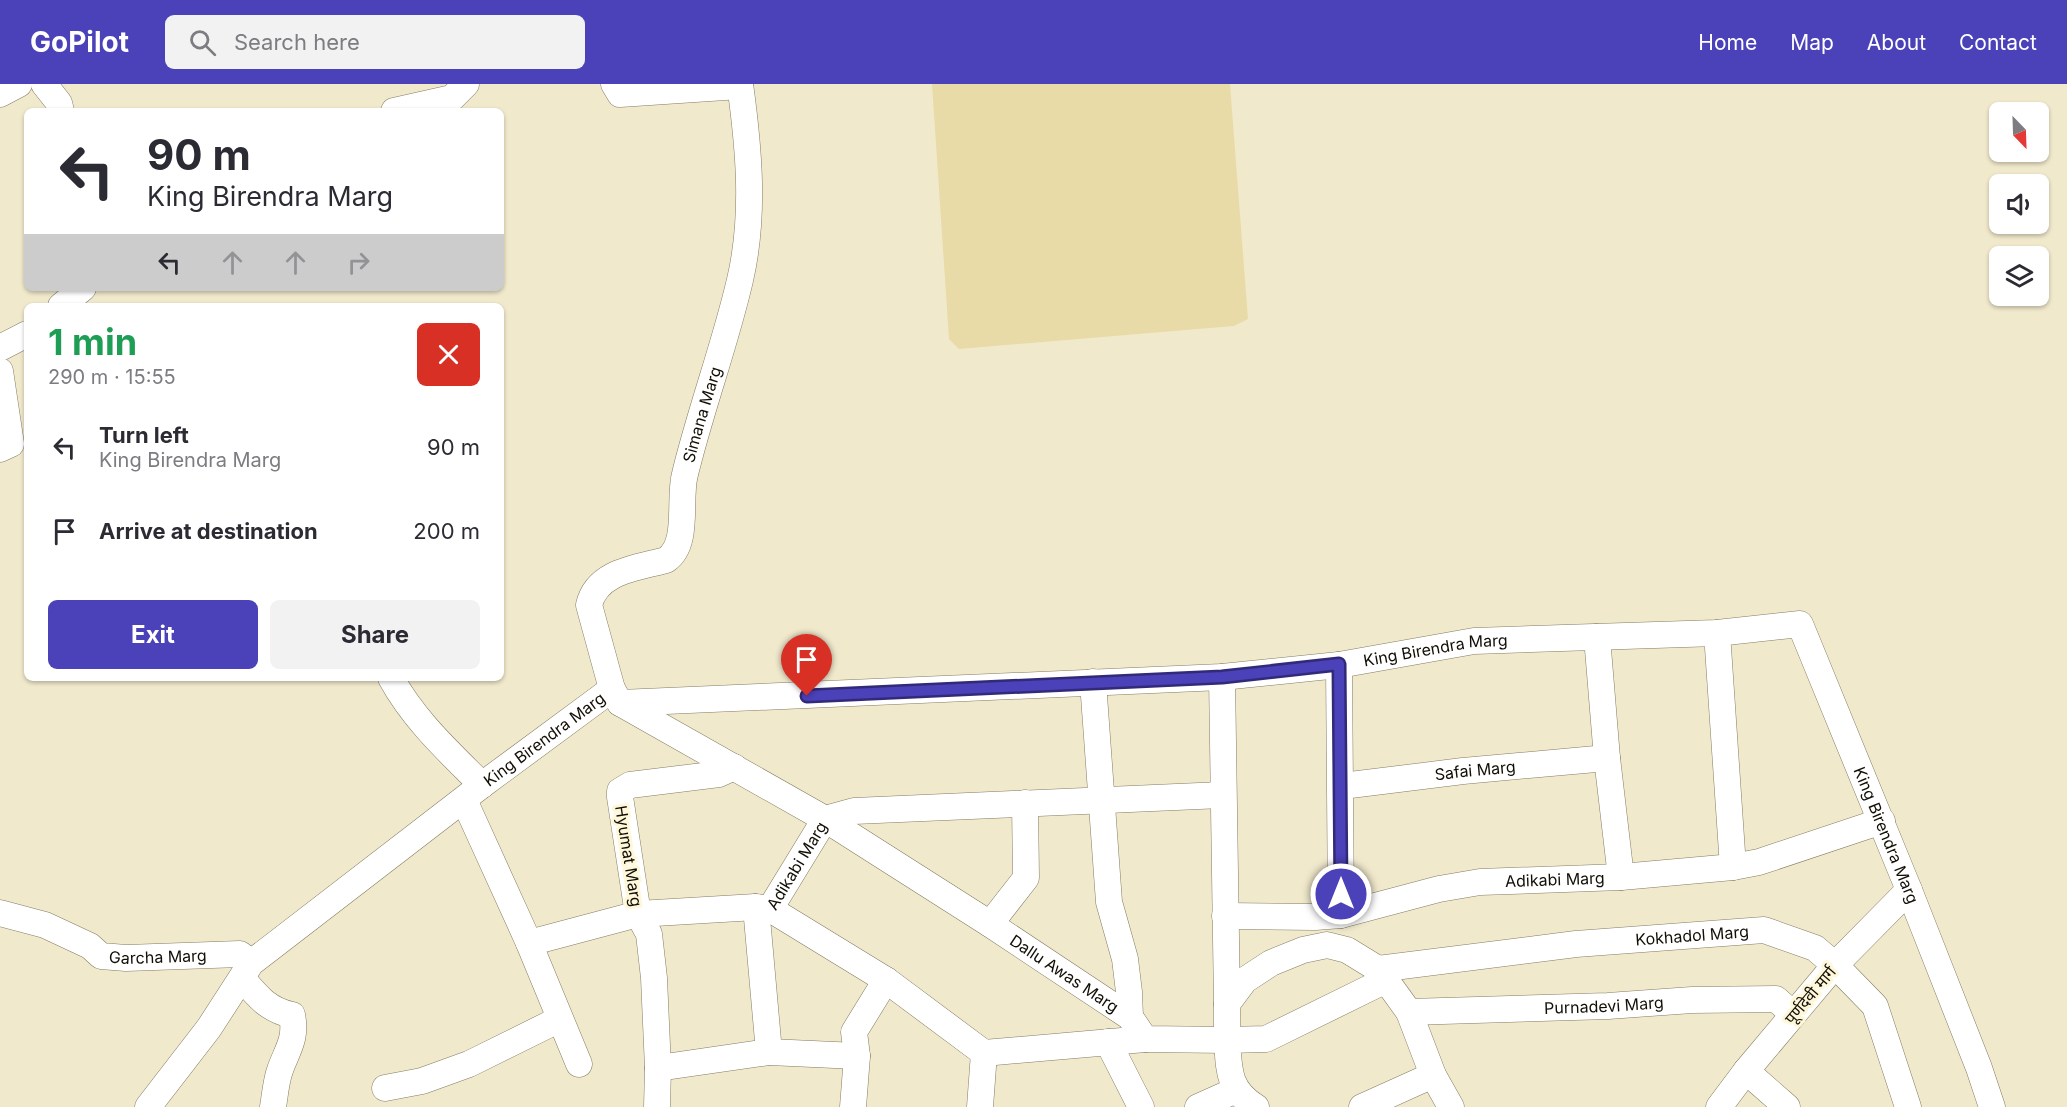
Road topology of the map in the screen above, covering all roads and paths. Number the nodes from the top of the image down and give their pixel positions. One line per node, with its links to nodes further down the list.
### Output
1 (19, 84): 6 (street)
2 (44, 84): 7 (street)
3 (466, 84): 8 (street)
4 (614, 84): 5 (street)
5 (740, 85): 21 (street, Simana Marg)
6 (0, 94)
7 (60, 108)
8 (407, 108)
9 (78, 291): 10 (street)
10 (64, 303)
11 (24, 336): 12 (street)
12 (0, 348)
13 (0, 371): 14 (street)
14 (0, 449)
15 (1717, 633): 16 (street, King Birendra Marg); 30 (street, King Birendra Marg); 31 (street)
16 (1597, 637): 17 (street, King Birendra Marg); 22 (street)
17 (1339, 664): 18 (street, King Birendra Marg); 24 (street)
18 (1222, 677): 20 (street, King Birendra Marg); 26 (street)
19 (393, 681): 25 (street)
20 (1093, 682): 21 (street, King Birendra Marg); 27 (street)
21 (616, 696): 23 (street, Dallu Awas Marg); 25 (street, King Birendra Marg)
22 (1607, 758): 24 (street, Safai Marg); 32 (street)
23 (734, 767): 29 (street, Dallu Awas Marg); 36 (street, Hyumat Marg)
24 (1342, 786): 37 (street)
25 (473, 792): 40 (street); 42 (street, King Birendra Marg)
26 (1222, 795): 27 (street, Adikabi Marg); 38 (street)
27 (1102, 800): 28 (street, Adikabi Marg); 48 (street)
28 (1025, 803): 29 (street, Adikabi Marg); 39 (street)
29 (825, 819): 34 (street, Adikabi Marg); 39 (street, Dallu Awas Marg)
30 (1882, 821): 31 (street, Adikabi Marg); 33 (street, King Birendra Marg)
31 (1733, 867): 32 (street, Adikabi Marg)
32 (1621, 877): 37 (street, Adikabi Marg)
33 (1909, 890): 41 (street, पूर्णदेवी मार्ग); 75 (street, King Birendra Marg)
34 (763, 908): 36 (street, Adikabi Marg); 44 (street); 53 (street)
35 (0, 913): 42 (street, Garcha Marg)
36 (638, 914): 40 (street, Adikabi Marg); 57 (street, Hyumat Marg)
37 (1341, 915): 38 (street, Adikabi Marg)
38 (1225, 916): 45 (street)
39 (990, 924): 48 (street, Dallu Awas Marg)
40 (529, 943): 49 (street)
41 (1835, 965): 43 (street, Kokhadol Marg); 47 (street, पूर्णदेवी मार्ग); 74 (street, Kokhadol Marg)
42 (247, 971): 62 (street, King Birendra Marg); 63 (street)
43 (1382, 974): 45 (street); 46 (street); 51 (street, Kokhadol Marg)
44 (886, 980): 54 (street); 55 (street)
45 (1227, 1004): 51 (street)
46 (1409, 1012): 47 (street, Purnadevi Marg); 59 (street)
47 (1794, 1014): 58 (street, पूर्णदेवी मार्ग)
48 (1130, 1017): 50 (street, Dallu Awas Marg)
49 (560, 1019): 56 (street); 60 (street)
50 (1145, 1039): 51 (street); 52 (street)
51 (1227, 1040): 61 (street)
52 (1108, 1042): 54 (street); 67 (street)
53 (770, 1052): 55 (street); 57 (street)
54 (984, 1053): 66 (street)
55 (857, 1056): 65 (street)
56 (579, 1064)
57 (658, 1068): 64 (street, Hyumat Marg)
58 (1746, 1071): 72 (street, पूर्णदेवी मार्ग); 73 (street)
59 (1433, 1076): 70 (street); 71 (street)
60 (385, 1088)
61 (1236, 1090): 68 (street); 69 (street)
62 (148, 1107)
63 (273, 1107)
64 (657, 1107)
65 (853, 1107)
66 (980, 1107)
67 (1141, 1107)
68 (1198, 1107)
69 (1256, 1107)
70 (1362, 1107)
71 (1451, 1107)
72 (1719, 1107)
73 (1787, 1107)
74 (1908, 1107)
75 (1992, 1107)

